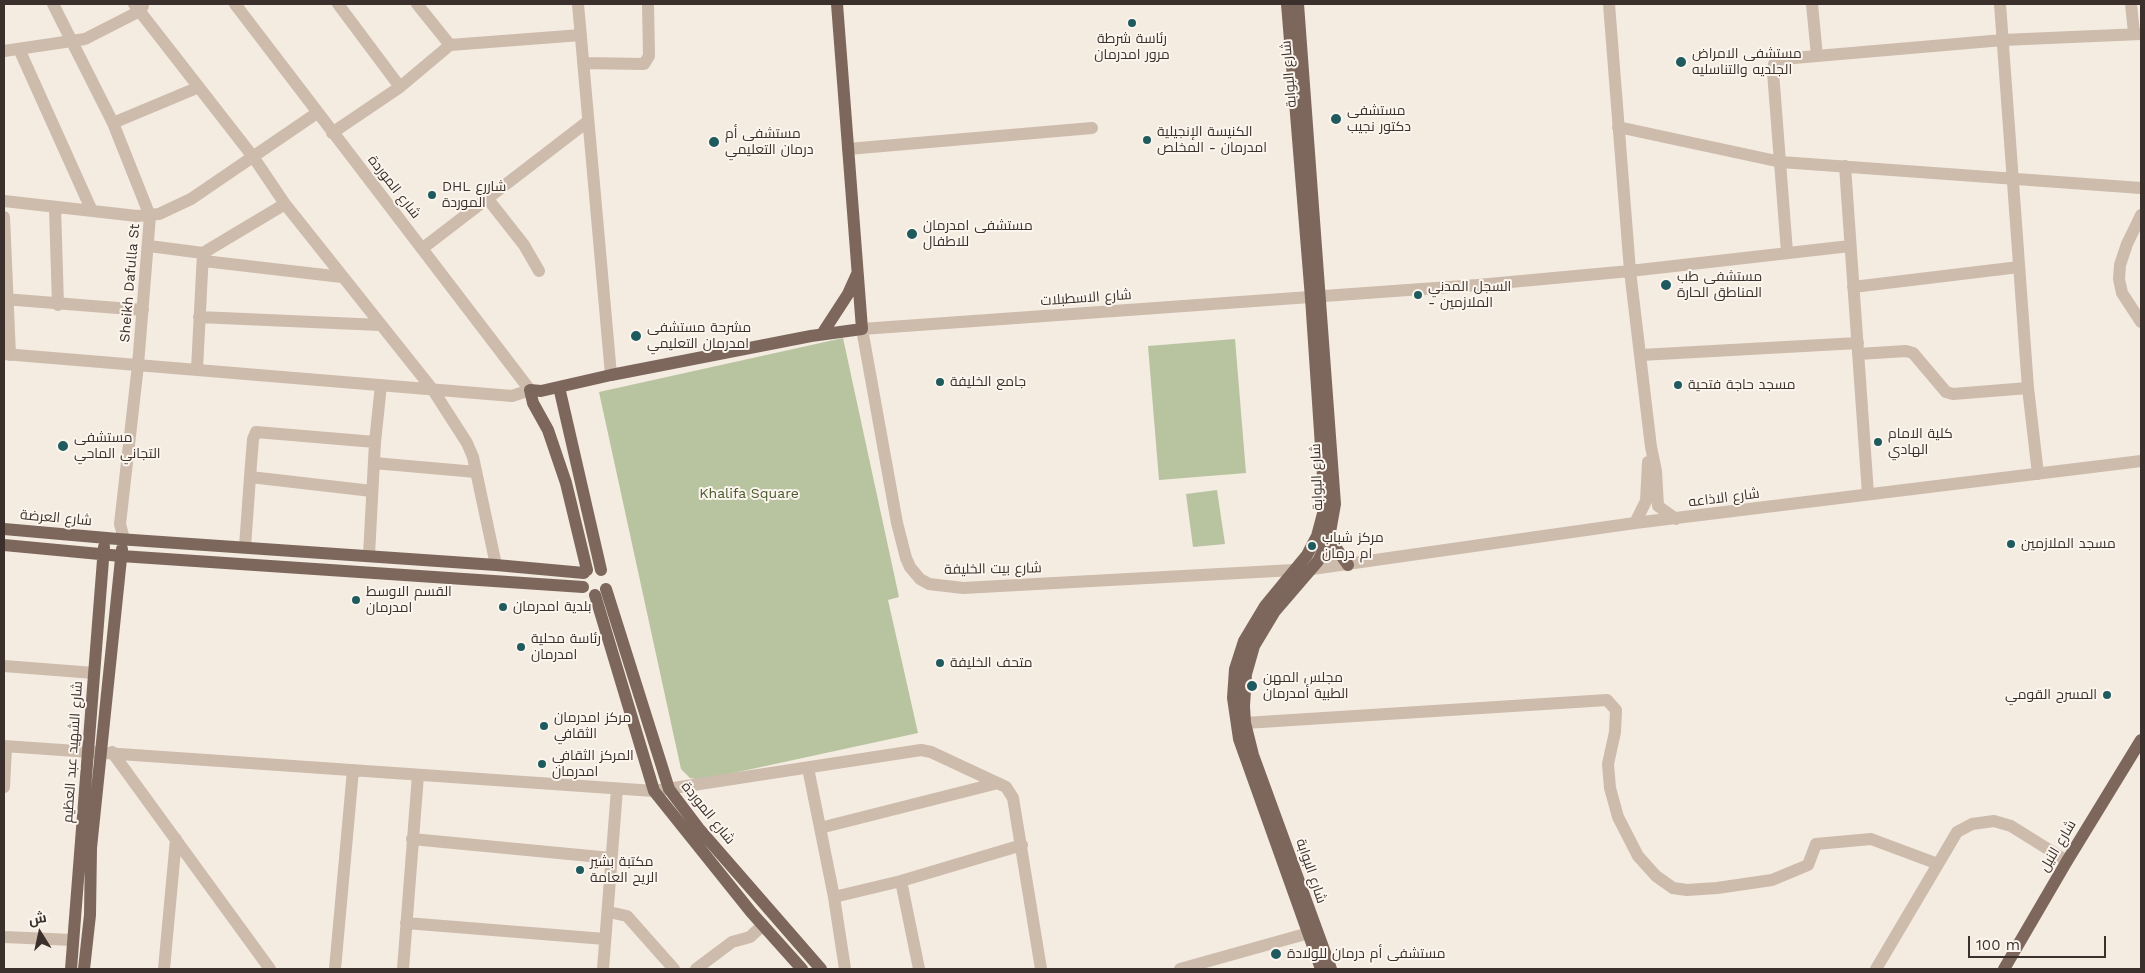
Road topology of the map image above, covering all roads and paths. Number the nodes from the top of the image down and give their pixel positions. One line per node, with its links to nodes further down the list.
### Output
1 (53, 4): 18 (street, Sheikh Dafulla St)
2 (235, 4): 26 (street, شارع الموردة)
3 (340, 4): 25 (street)
4 (417, 4): 19 (street)
5 (578, 4): 16 (street)
6 (648, 4): 23 (street)
7 (838, 4): 32 (main road)
8 (1287, 4): 57 (main road, شارع البوابة)
9 (1298, 4): 57 (main road, شارع البوابة)
10 (1609, 4): 29 (street)
11 (1812, 4): 22 (street)
12 (2000, 4): 17 (street)
13 (2131, 4): 15 (street)
14 (139, 6): 18 (street); 24 (street)
15 (2138, 33): 17 (street)
16 (581, 35): 19 (street); 23 (street)
17 (2003, 40): 22 (street); 36 (street)
18 (74, 42): 20 (street); 28 (street, Sheikh Dafulla St)
19 (450, 45): 25 (street)
20 (20, 49): 21 (street); 42 (street)
21 (4, 51)
22 (1817, 56): 34 (street)
23 (583, 63): 27 (street)
24 (199, 87): 28 (street); 33 (street)
25 (400, 87): 31 (street)
26 (317, 113): 31 (street, شارع الموردة); 33 (street)
27 (587, 122): 38 (street); 71 (street)
28 (112, 123): 44 (street, Sheikh Dafulla St)
29 (1618, 127): 34 (street); 52 (street)
30 (1092, 128): 32 (street)
31 (332, 133): 48 (street, شارع الموردة)
32 (848, 149): 54 (main road)
33 (254, 158): 40 (street); 44 (street)
34 (1782, 162): 35 (street); 49 (street)
35 (1844, 166): 36 (street); 47 (street)
36 (2013, 180): 37 (street); 51 (street)
37 (2141, 188)
38 (487, 198): 48 (street); 53 (street)
39 (4, 201): 41 (street)
40 (285, 204): 50 (street); 55 (street)
41 (55, 208): 42 (street); 59 (street)
42 (92, 211): 44 (street)
43 (2141, 215): 62 (street)
44 (150, 216): 46 (street, Sheikh Dafulla St)
45 (4, 217): 58 (street)
46 (148, 246): 50 (street); 60 (street, Sheikh Dafulla St)
47 (1850, 246): 49 (street, شارع الاسطبلات); 56 (street)
48 (423, 248): 76 (street, شارع الموردة)
49 (1787, 252): 52 (street, شارع الاسطبلات)
50 (203, 257): 55 (street); 61 (street)
51 (2019, 267): 56 (street); 74 (street)
52 (1630, 271): 57 (street, شارع الاسطبلات); 68 (street)
53 (539, 272)
54 (858, 273): 64 (main road); 65 (main road)
55 (342, 277): 63 (street)
56 (1853, 287): 66 (street)
57 (1315, 298): 64 (street, شارع الاسطبلات); 91 (main road, شارع البوابة); 103 (main road, شارع البوابة)
58 (6, 300): 59 (street); 67 (street)
59 (58, 304): 60 (street)
60 (143, 310): 69 (street, Sheikh Dafulla St)
61 (199, 316): 63 (street); 70 (street)
62 (2141, 322)
63 (380, 325): 75 (street)
64 (862, 330): 65 (main road); 103 (street, شارع بيت الخليفة)
65 (822, 334): 71 (main road)
66 (1858, 348): 68 (street); 74 (street); 85 (street)
67 (7, 355): 69 (street)
68 (1641, 355): 78 (street)
69 (138, 366): 70 (street); 88 (street, Sheikh Dafulla St)
70 (197, 369): 72 (street)
71 (611, 375): 73 (main road)
72 (380, 385): 75 (street); 77 (street)
73 (559, 387): 76 (main road); 102 (main road)
74 (2028, 388): 82 (street)
75 (433, 390): 76 (street); 81 (street)
76 (530, 390): 104 (main road)
77 (375, 442): 80 (street); 83 (street)
78 (1650, 447): 86 (street); 87 (street)
79 (2141, 461): 82 (street, شارع الاذاعه)
80 (374, 463): 81 (street); 84 (street)
81 (476, 472): 98 (street)
82 (2038, 474): 85 (street, شارع الاذاعه)
83 (250, 477): 84 (street); 94 (street)
84 (372, 490): 96 (street)
85 (1868, 494): 86 (street, شارع الاذاعه)
86 (1676, 519): 87 (street, شارع الاذاعه)
87 (1635, 523): 99 (street, شارع الاذاعه)
88 (120, 524): 90 (street); 92 (street)
89 (4, 528): 90 (main road, شارع العرضة)
90 (105, 538): 92 (main road, شارع العرضة); 95 (main road, شارع الشهيد عبد العظيم)
91 (1329, 538): 99 (main road); 101 (main road, شارع البوابة)
92 (124, 539): 94 (main road, شارع العرضة); 97 (main road, شارع الشهيد عبد العظيم)
93 (4, 545): 95 (main road)
94 (245, 547): 96 (main road, شارع العرضة)
95 (102, 554): 97 (main road); 109 (main road, شارع الشهيد عبد العظيم)
96 (369, 555): 98 (main road, شارع العرضة)
97 (121, 556): 105 (main road); 113 (main road, شارع الشهيد عبد العظيم)
98 (496, 564): 100 (main road, شارع العرضة)
99 (1348, 565): 101 (street, شارع الاذاعه)
100 (513, 566): 104 (main road, شارع العرضة); 105 (main road)
101 (1312, 569): 103 (street, شارع بيت الخليفة); 110 (main road, شارع البوابة)
102 (601, 570): 104 (main road); 107 (main road)
103 (1296, 570): 138 (main road, شارع البوابة)
104 (586, 572): 106 (main road)
105 (510, 582): 106 (main road)
106 (583, 587): 107 (main road)
107 (600, 592): 120 (main road, شارع الموردة); 121 (main road, شارع الموردة)
108 (4, 666): 109 (street)
109 (94, 673): 113 (main road, شارع الشهيد عبد العظيم)
110 (1245, 723): 128 (street); 138 (main road, شارع البوابة)
111 (2141, 740): 127 (main road, شارع النيل)
112 (5, 747): 113 (street); 118 (street)
113 (100, 751): 115 (street); 123 (street); 132 (main road, شارع الشهيد عبد العظيم); 135 (main road, شارع الشهيد عبد العظيم)
114 (808, 768): 117 (street); 120 (street); 122 (street)
115 (353, 770): 116 (street); 146 (street)
116 (418, 775): 119 (street); 124 (street)
117 (998, 784): 122 (street); 125 (street)
118 (4, 787)
119 (617, 788): 121 (street); 126 (street)
120 (668, 788): 121 (street); 131 (main road, شارع الموردة)
121 (654, 791): 134 (main road, شارع الموردة)
122 (820, 828): 130 (street)
123 (176, 838): 144 (street); 145 (street)
124 (412, 839): 126 (street); 136 (street)
125 (1022, 845): 129 (street); 155 (street)
126 (611, 858): 133 (street)
127 (2066, 861): 128 (street); 160 (main road, شارع النيل)
128 (1938, 864): 159 (street)
129 (901, 881): 130 (street); 154 (street)
130 (834, 897): 153 (street)
131 (761, 900): 134 (main road); 152 (main road, شارع الموردة)
132 (76, 912): 135 (main road); 140 (main road, شارع الشهيد عبد العظيم)
133 (609, 912): 141 (street); 149 (street)
134 (751, 912): 137 (main road, شارع الموردة)
135 (90, 915): 143 (main road, شارع الشهيد عبد العظيم)
136 (406, 923): 141 (street); 147 (street)
137 (763, 924): 150 (street); 151 (main road, شارع الموردة)
138 (1312, 932): 156 (street); 157 (main road, شارع البوابة); 158 (main road, شارع البوابة)
139 (4, 937): 140 (street)
140 (73, 940): 142 (main road, شارع الشهيد عبد العظيم)
141 (605, 940): 148 (street)
142 (71, 969)
143 (84, 969)
144 (164, 969)
145 (270, 969)
146 (335, 969)
147 (403, 969)
148 (603, 969)
149 (674, 969)
150 (696, 969)
151 (802, 969)
152 (821, 969)
153 (845, 969)
154 (919, 969)
155 (1041, 969)
156 (1180, 969)
157 (1321, 969)
158 (1331, 969)
159 (1876, 969)
160 (2004, 969)

